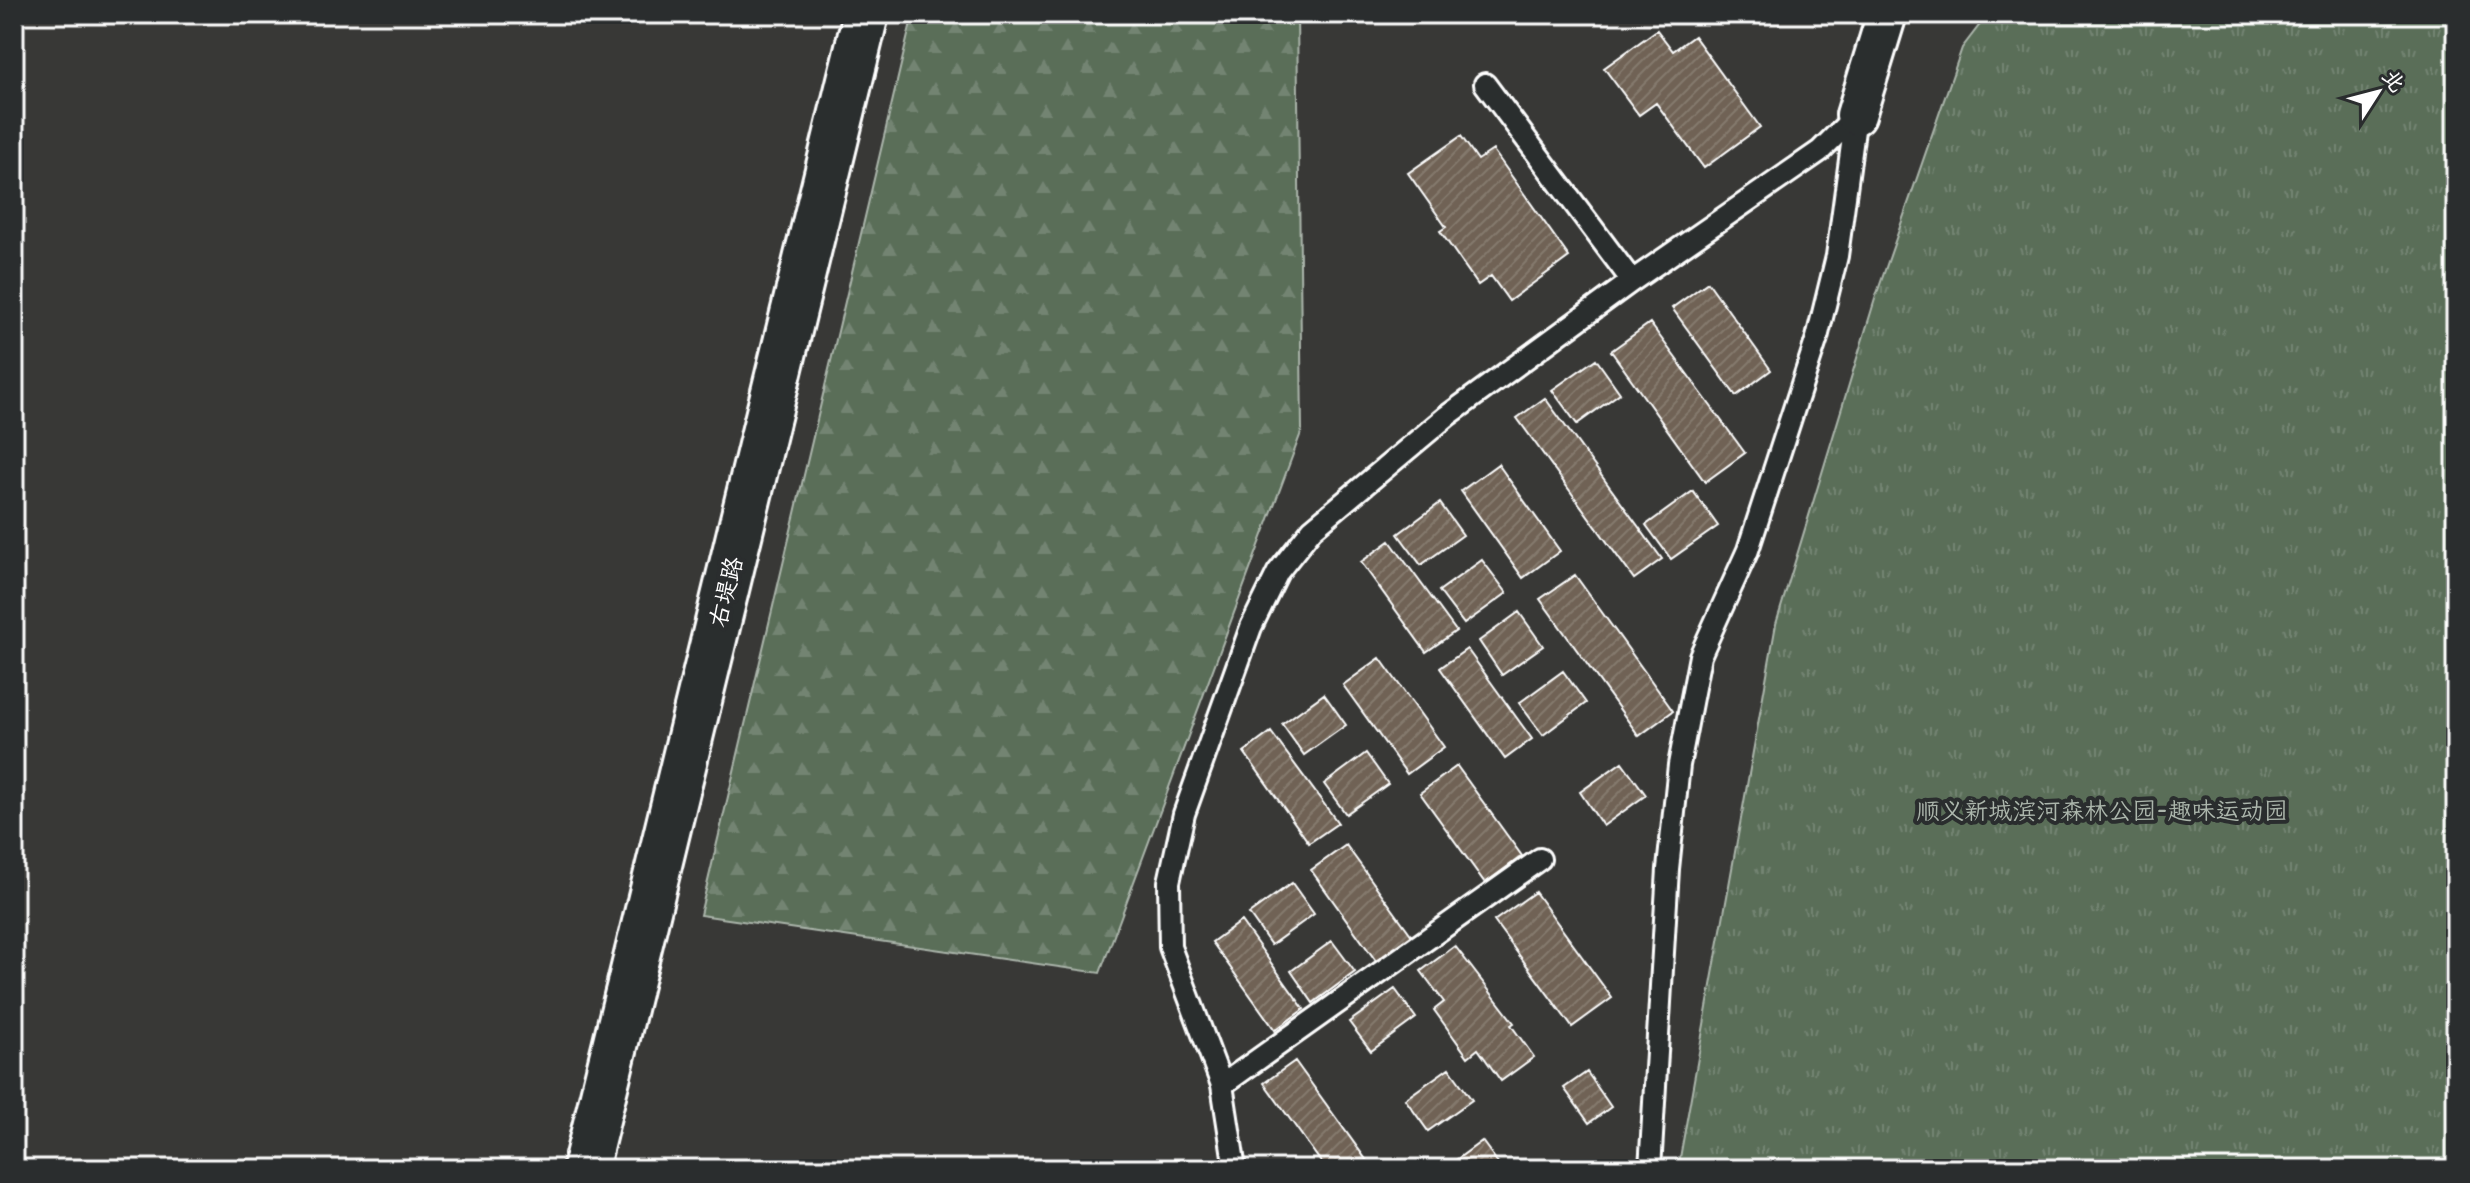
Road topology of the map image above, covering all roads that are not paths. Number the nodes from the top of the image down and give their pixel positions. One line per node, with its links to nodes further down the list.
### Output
1 (866, 14): 8 (main road, 右堤路)
2 (1887, 14): 4 (street)
3 (1485, 84): 5 (lane)
4 (1856, 115): 5 (lane); 10 (lane)
5 (1632, 281): 7 (lane)
6 (1540, 859): 7 (lane)
7 (1222, 1085): 9 (lane)
8 (585, 1169)
9 (1235, 1169)
10 (1650, 1169)

